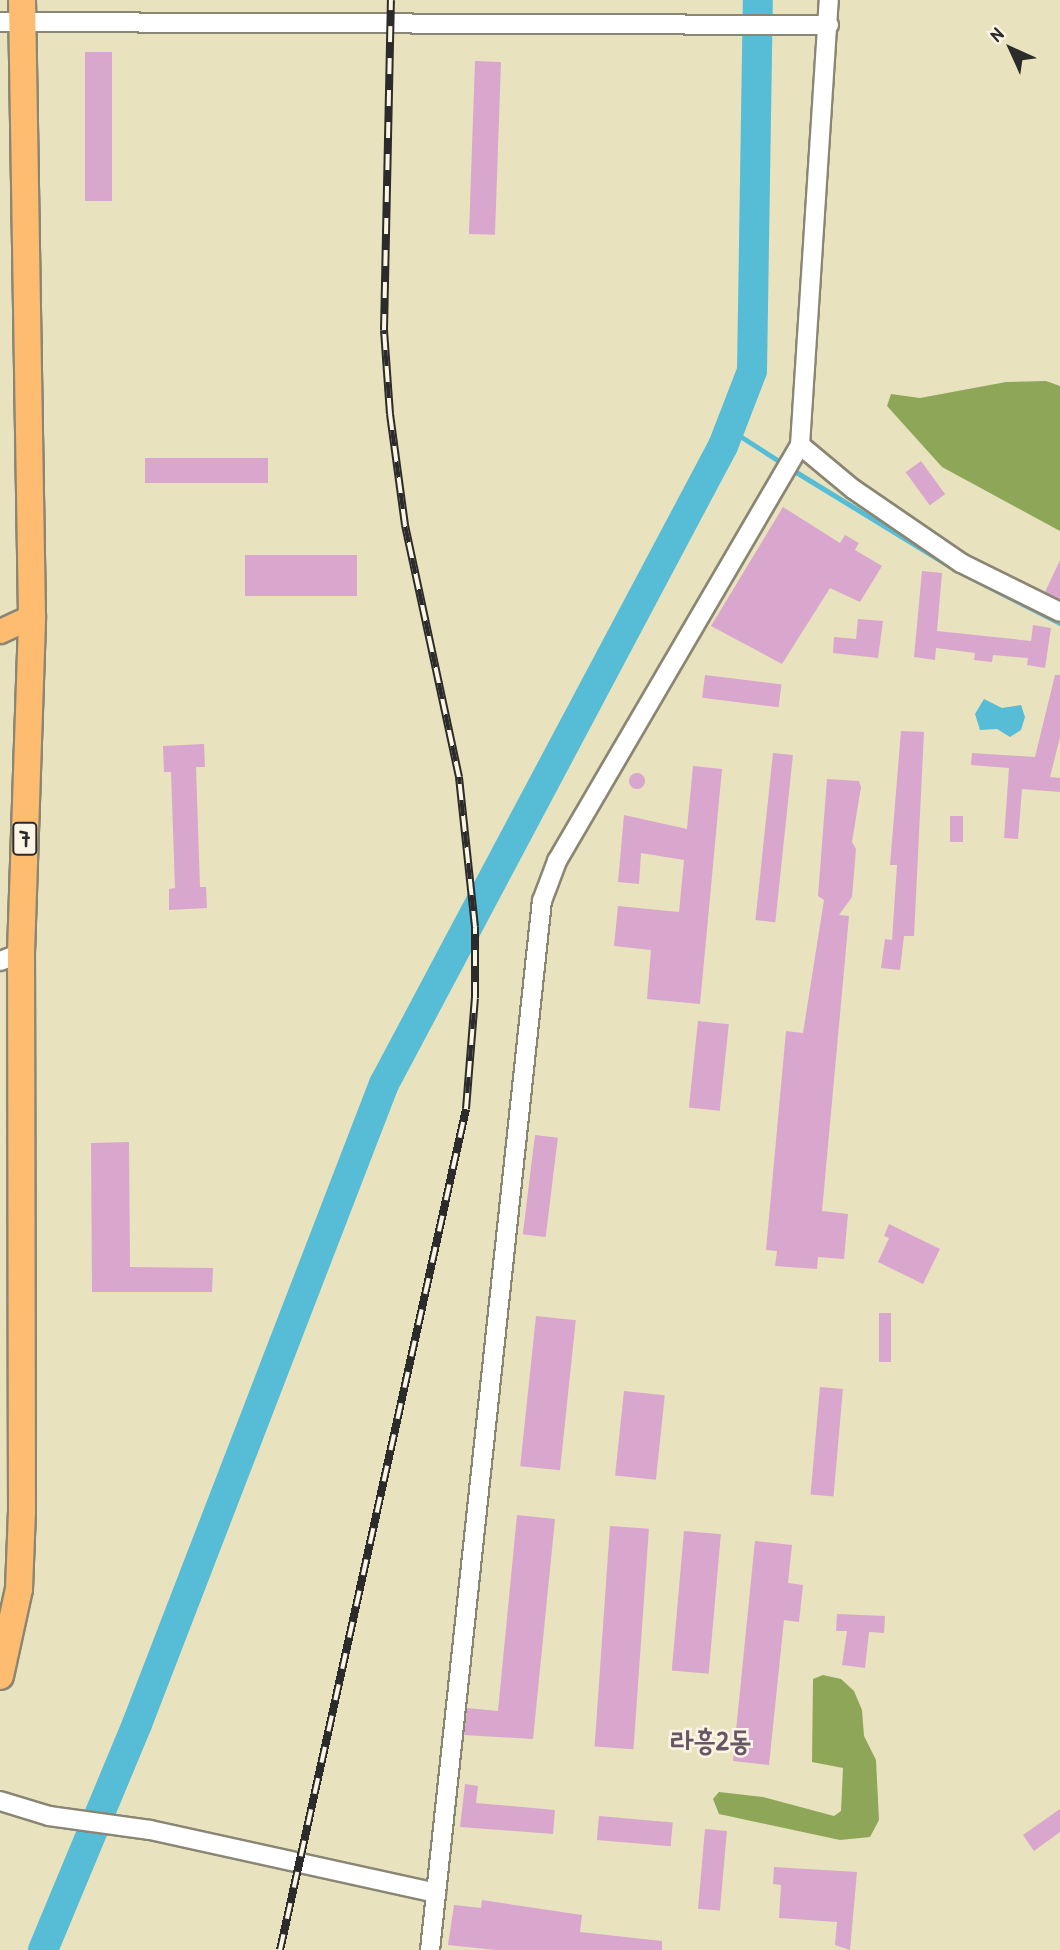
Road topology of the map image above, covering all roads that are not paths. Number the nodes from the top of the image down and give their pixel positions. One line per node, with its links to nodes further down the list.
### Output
1 (829, 0): 3 (street)
2 (15, 14): 3 (street); 6 (highway, 7)
3 (829, 25): 4 (street)
4 (800, 445): 5 (street); 11 (street)
5 (1060, 612)
6 (32, 616): 7 (main road); 8 (highway, 7)
7 (0, 631)
8 (11, 957): 9 (highway, 7)
9 (0, 1676)
10 (0, 1801): 11 (street)
11 (436, 1893): 12 (street)
12 (430, 1950)

